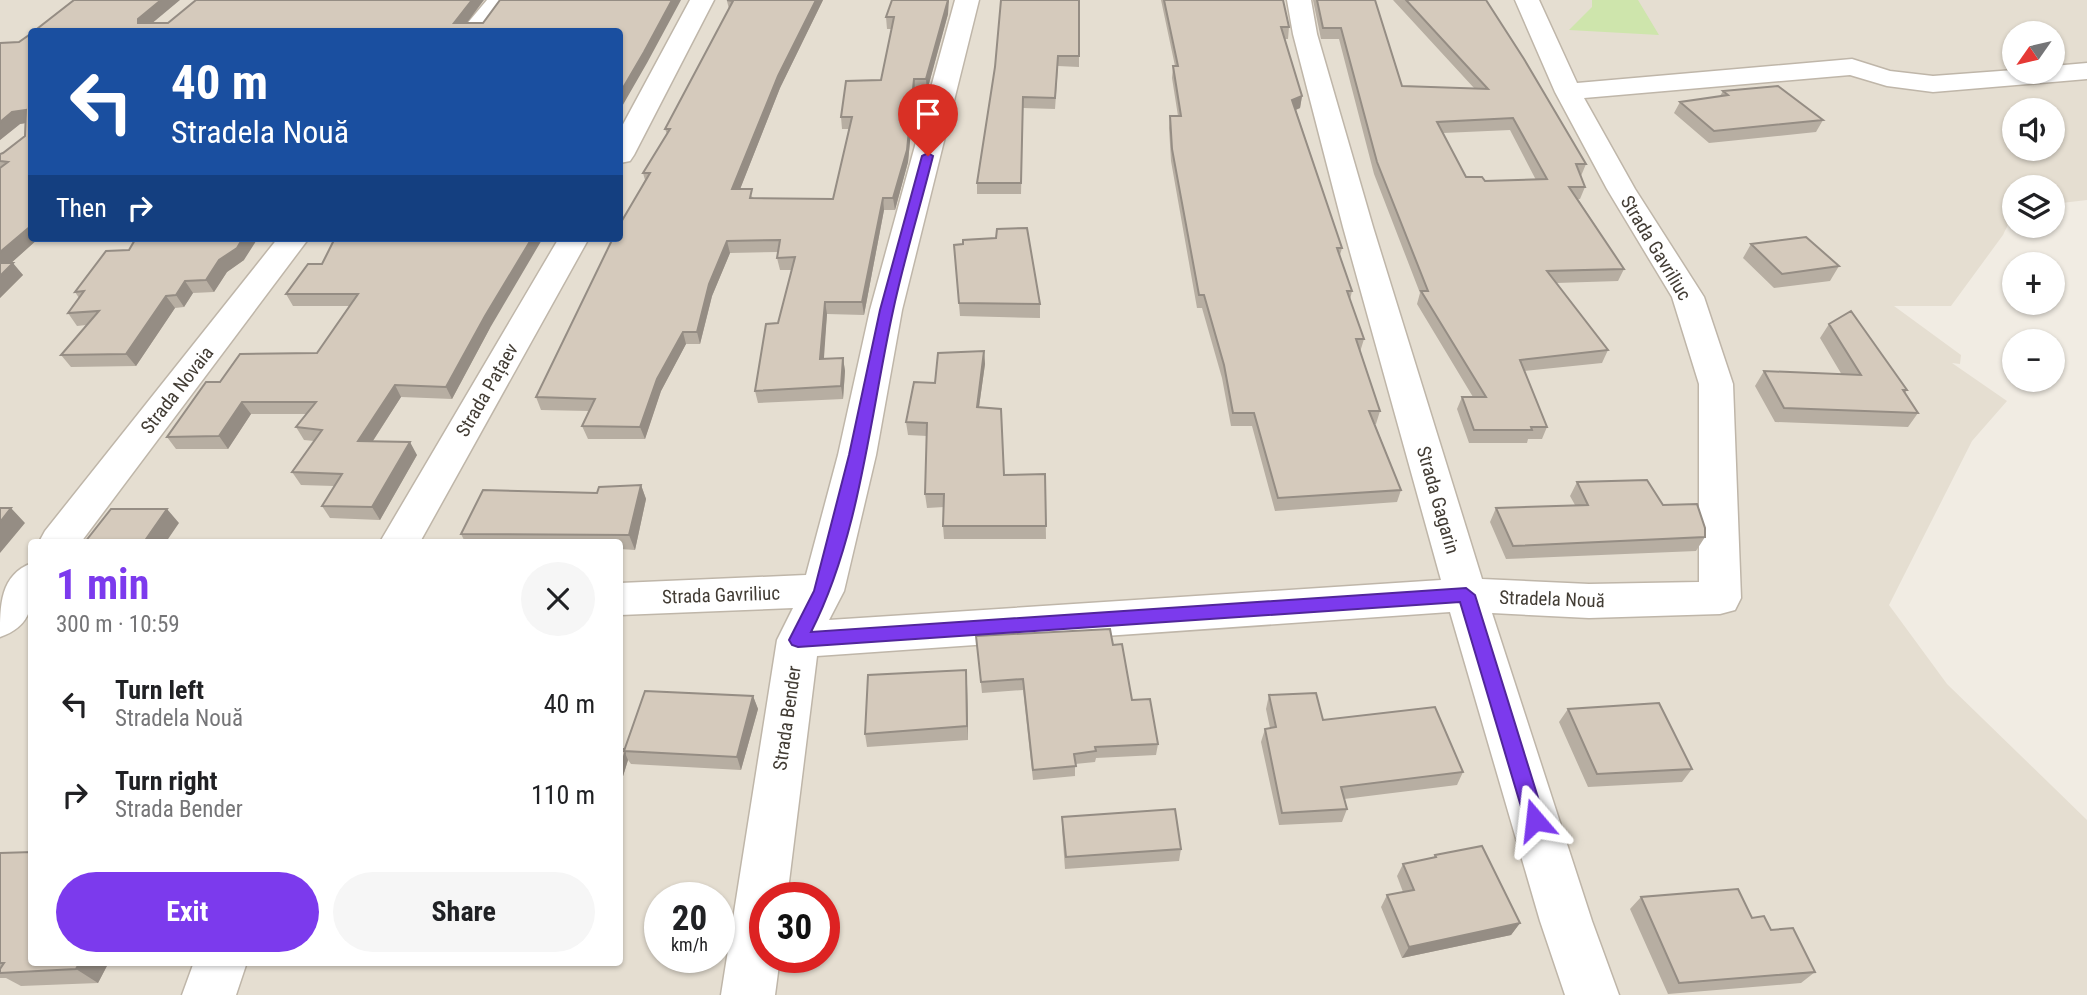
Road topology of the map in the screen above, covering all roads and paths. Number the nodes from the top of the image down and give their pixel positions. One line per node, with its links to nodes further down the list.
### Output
1 (499, 0): 6 (street)
2 (702, 0): 9 (street)
3 (967, 0): 14 (street, Strada Bender)
4 (1299, 0): 15 (street, Strada Gagarin)
5 (1527, 0): 8 (street, Strada Gavriliuc)
6 (475, 28)
7 (2087, 71): 8 (street)
8 (1568, 92): 16 (street, Strada Gavriliuc)
9 (623, 149)
10 (291, 242): 12 (street, Strada Novaia)
11 (572, 242): 13 (street, Strada Pațaev)
12 (62, 539)
13 (402, 539)
14 (823, 591): 17 (street, Strada Gavriliuc); 18 (street, Strada Bender)
15 (1466, 595): 16 (street, Stradela Nouă); 18 (street, Stradela Nouă); 22 (street, Strada Gagarin)
16 (1720, 598)
17 (623, 599)
18 (798, 640): 21 (street, Strada Bender)
19 (220, 966): 20 (street)
20 (209, 995)
21 (748, 995)
22 (1592, 995)

